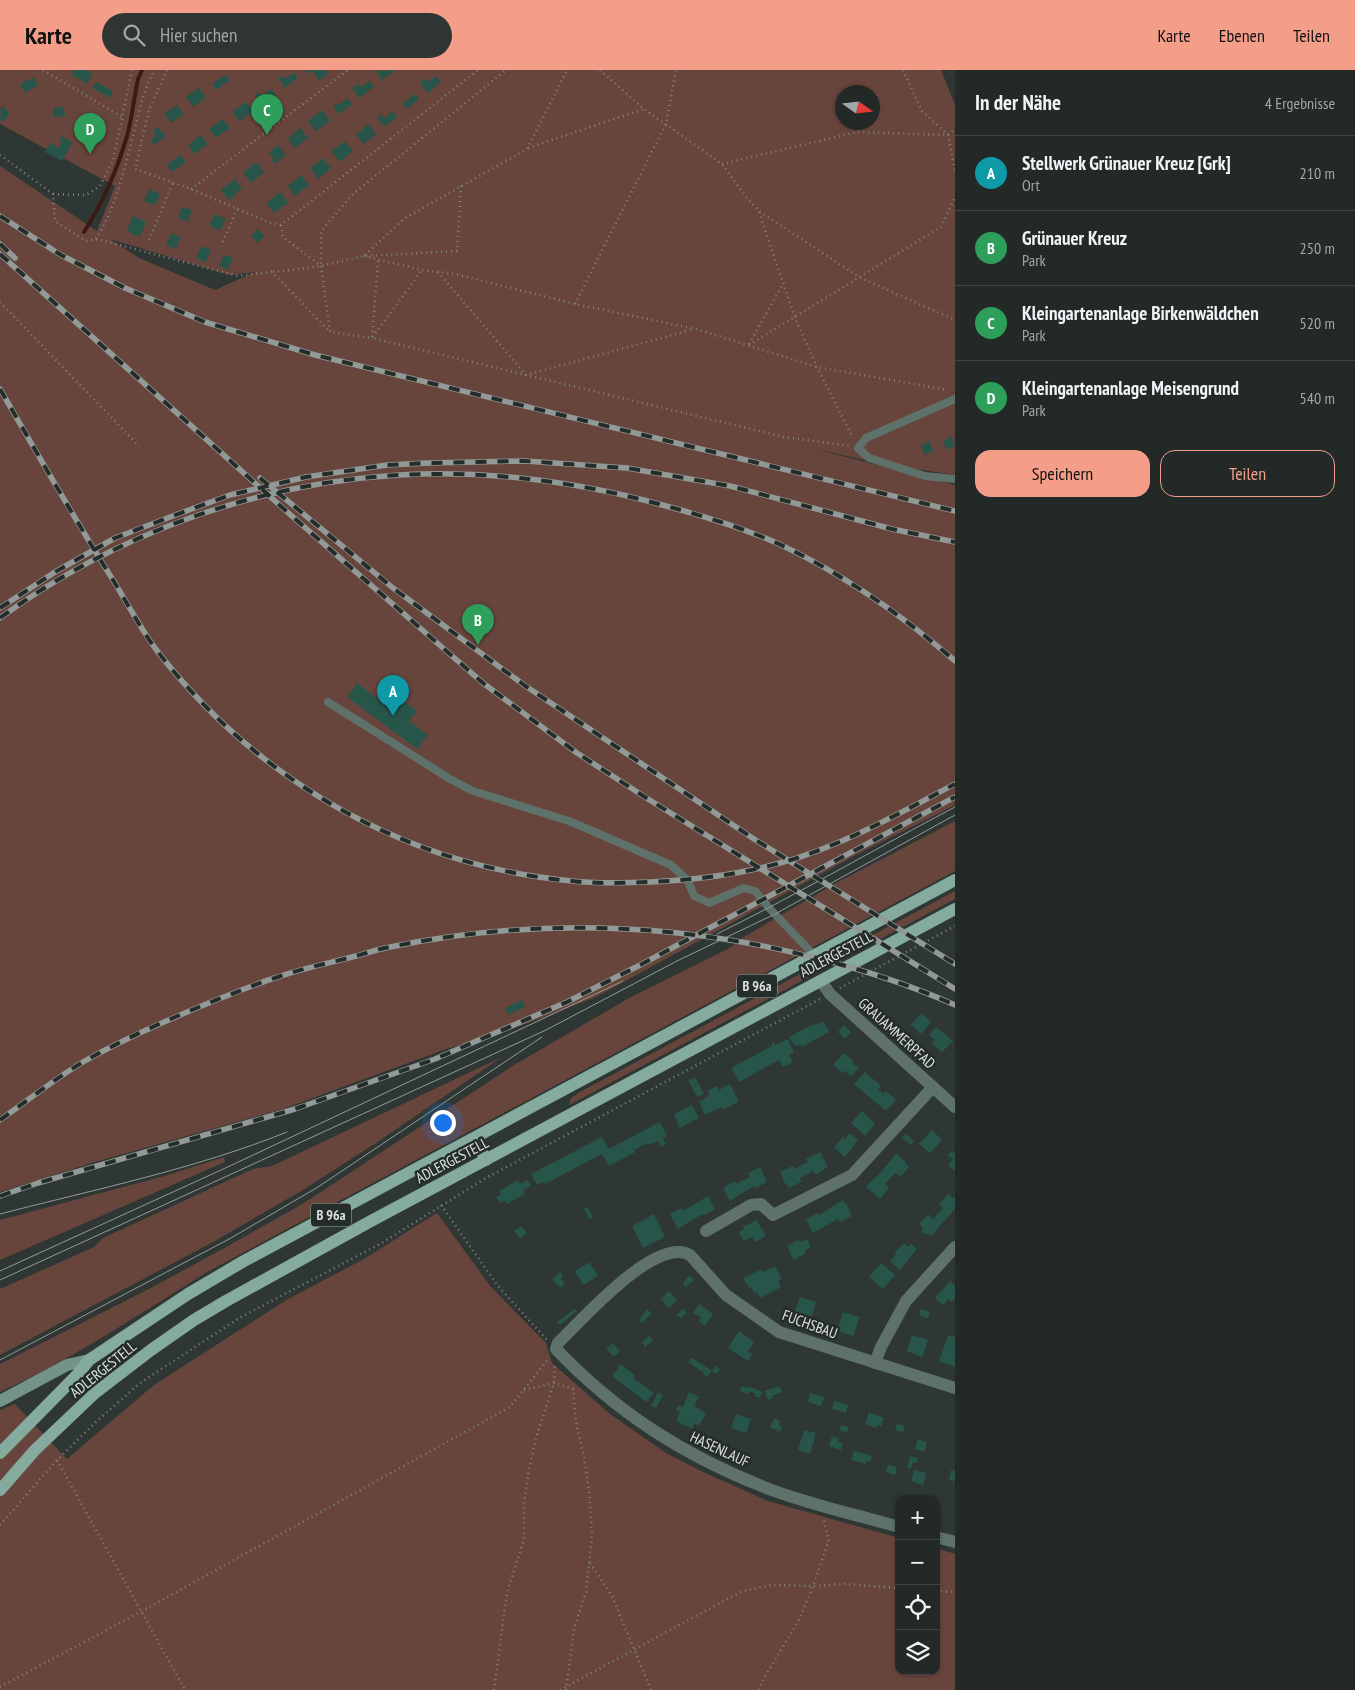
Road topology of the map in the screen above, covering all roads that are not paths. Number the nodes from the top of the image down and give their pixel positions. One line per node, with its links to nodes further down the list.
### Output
1 (955, 399): 2 (lane)
2 (955, 479)
3 (328, 702): 6 (lane)
4 (955, 880): 6 (main road, ADLERGESTELL / B 96a)
5 (955, 909): 7 (main road, ADLERGESTELL / B 96a)
6 (814, 955): 10 (main road, ADLERGESTELL / B 96a)
7 (821, 981): 8 (street, GRAUAMMERPFAD); 11 (main road, ADLERGESTELL / B 96a)
8 (933, 1086): 9 (street, GRAUAMMERPFAD); 12 (street)
9 (955, 1107)
10 (475, 1138): 11 (main road); 15 (main road, ADLERGESTELL / B 96a)
11 (486, 1160): 20 (main road, ADLERGESTELL / B 96a)
12 (706, 1231)
13 (955, 1247): 16 (street)
14 (556, 1349): 16 (street, FUCHSBAU); 21 (street, HASENLAUF)
15 (89, 1360): 18 (main road, ADLERGESTELL); 19 (main road, ADLERGESTELL / B 96a)
16 (876, 1363): 17 (street, FUCHSBAU)
17 (955, 1388)
18 (0, 1401)
19 (0, 1453)
20 (0, 1490)
21 (895, 1526)
22 (940, 1538): 23 (street)
23 (955, 1542)

